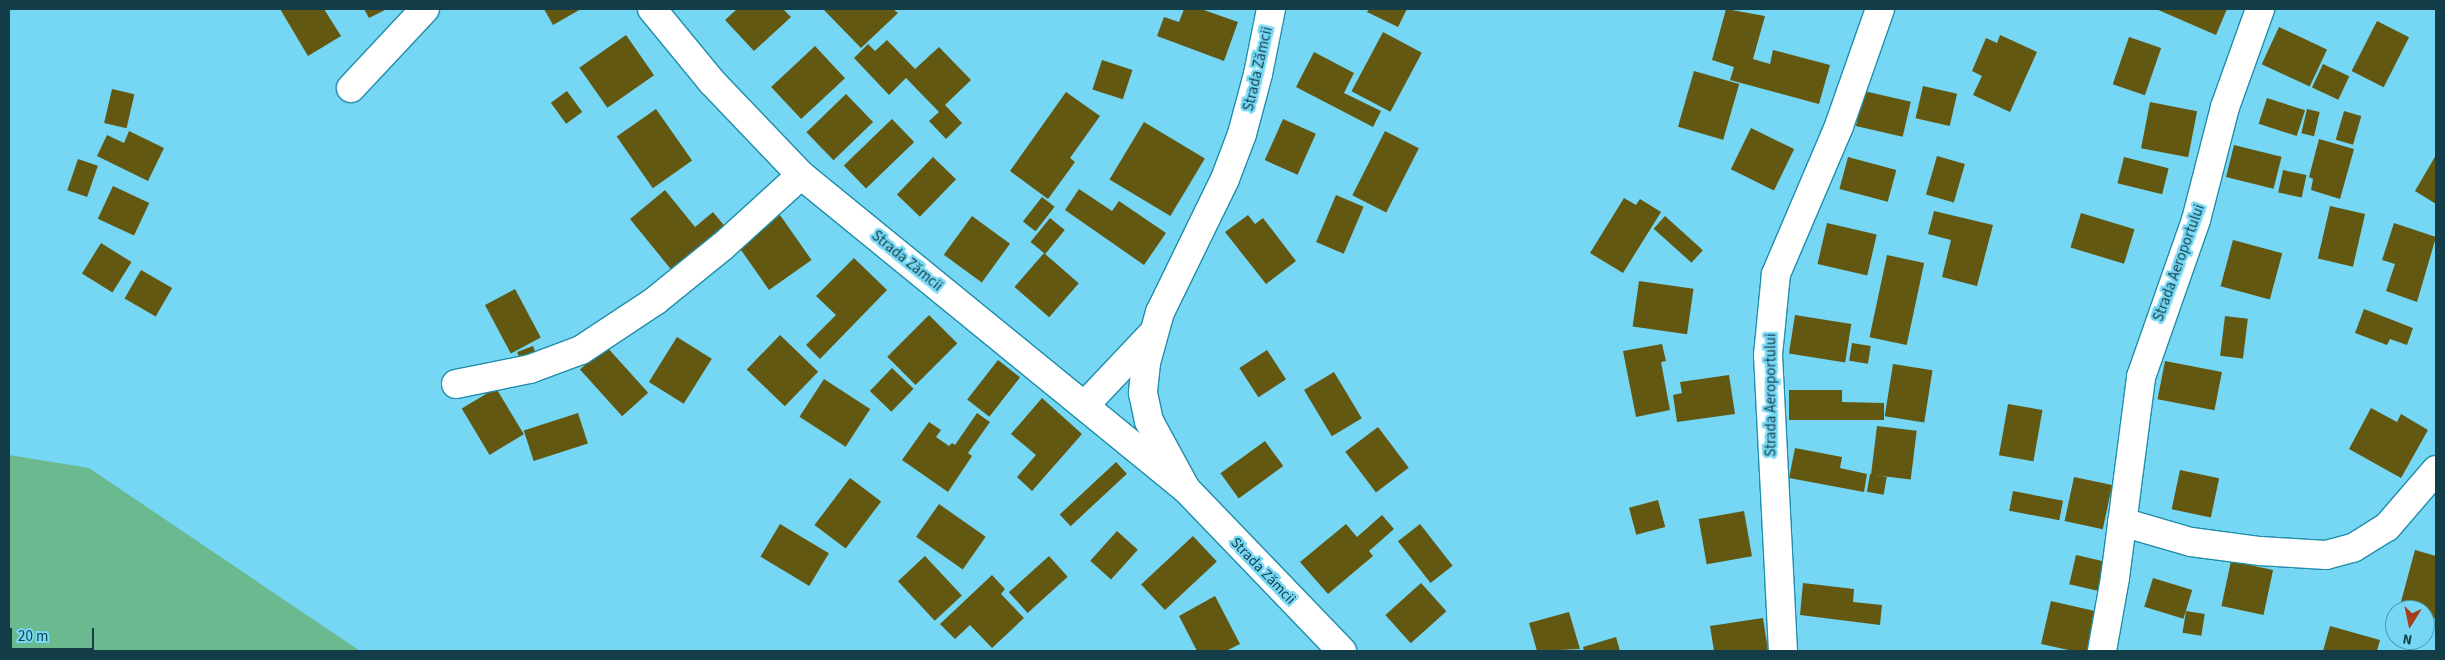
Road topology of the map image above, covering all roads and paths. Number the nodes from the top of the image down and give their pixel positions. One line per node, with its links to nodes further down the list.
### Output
1 (425, 9): 6 (street)
2 (652, 9): 7 (street, Strada Zămcii)
3 (1271, 9): 8 (street, Strada Zămcii)
4 (1880, 9): 15 (street, Strada Aeroportului)
5 (2260, 9): 13 (street, Strada Aeroportului)
6 (351, 88)
7 (801, 175): 9 (street); 10 (street, Strada Zămcii)
8 (1154, 332): 10 (street); 12 (street, Strada Zămcii)
9 (456, 384)
10 (1085, 405): 12 (street, Strada Zămcii)
11 (2436, 470): 13 (street)
12 (1186, 489): 14 (street, Strada Zămcii)
13 (2122, 522): 16 (street, Strada Aeroportului)
14 (1342, 651)
15 (1783, 651)
16 (2102, 651)

